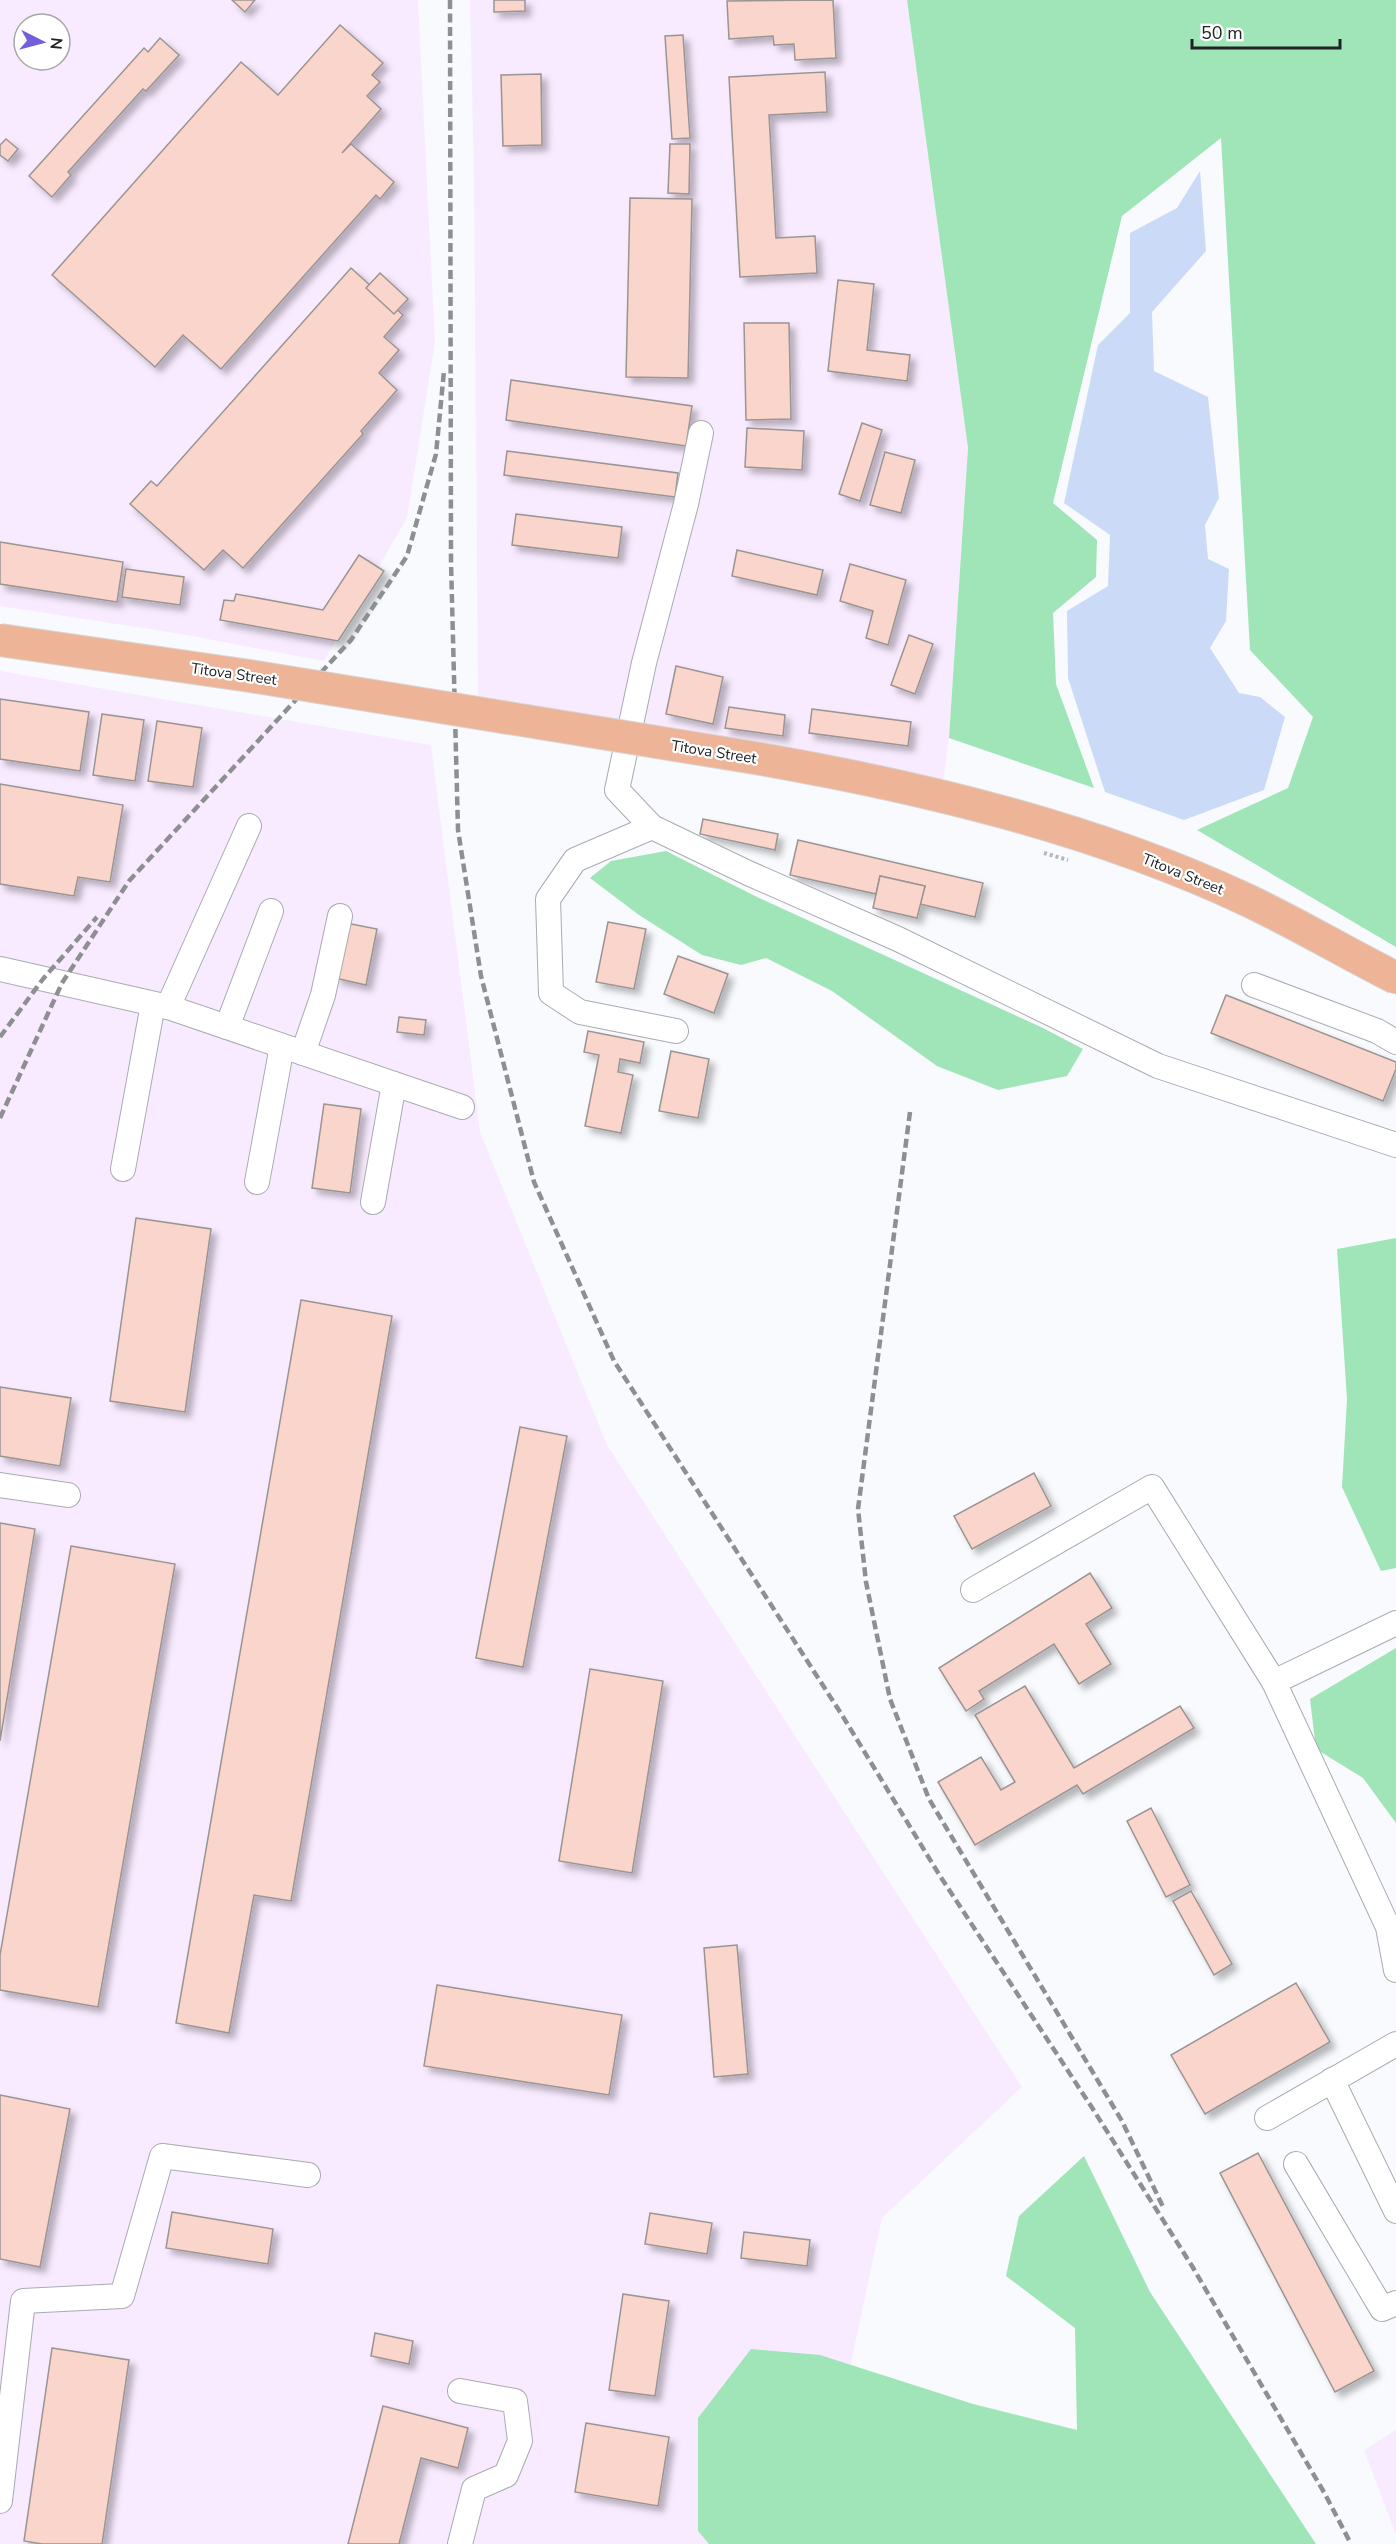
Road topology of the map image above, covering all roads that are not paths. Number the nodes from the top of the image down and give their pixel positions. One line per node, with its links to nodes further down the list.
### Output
1 (701, 433): 4 (lane)
2 (0, 640): 8 (main road, Titova Street, bridge)
3 (249, 826): 10 (lane)
4 (652, 827): 12 (lane); 17 (lane)
5 (271, 911): 11 (lane)
6 (340, 916): 14 (lane)
7 (0, 969): 10 (lane)
8 (1396, 978)
9 (1254, 985): 13 (lane)
10 (160, 1006): 11 (lane); 18 (lane)
11 (227, 1027): 14 (lane)
12 (676, 1031)
13 (1396, 1042)
14 (292, 1049): 15 (lane); 19 (lane)
15 (394, 1084): 16 (lane); 20 (lane)
16 (462, 1107)
17 (1396, 1145)
18 (123, 1168)
19 (256, 1182)
20 (373, 1202)
21 (0, 1485): 22 (lane)
22 (68, 1495)
23 (973, 1590): 25 (lane)
24 (1396, 1623): 25 (lane)
25 (1274, 1682): 26 (lane)
26 (1396, 1970)
27 (1396, 2044): 28 (lane)
28 (1332, 2080): 29 (lane); 32 (lane)
29 (1267, 2118)
30 (1296, 2164): 33 (lane)
31 (308, 2175): 35 (lane)
32 (1396, 2211)
33 (1396, 2303)
34 (460, 2391): 36 (lane)
35 (0, 2501)
36 (460, 2544)

